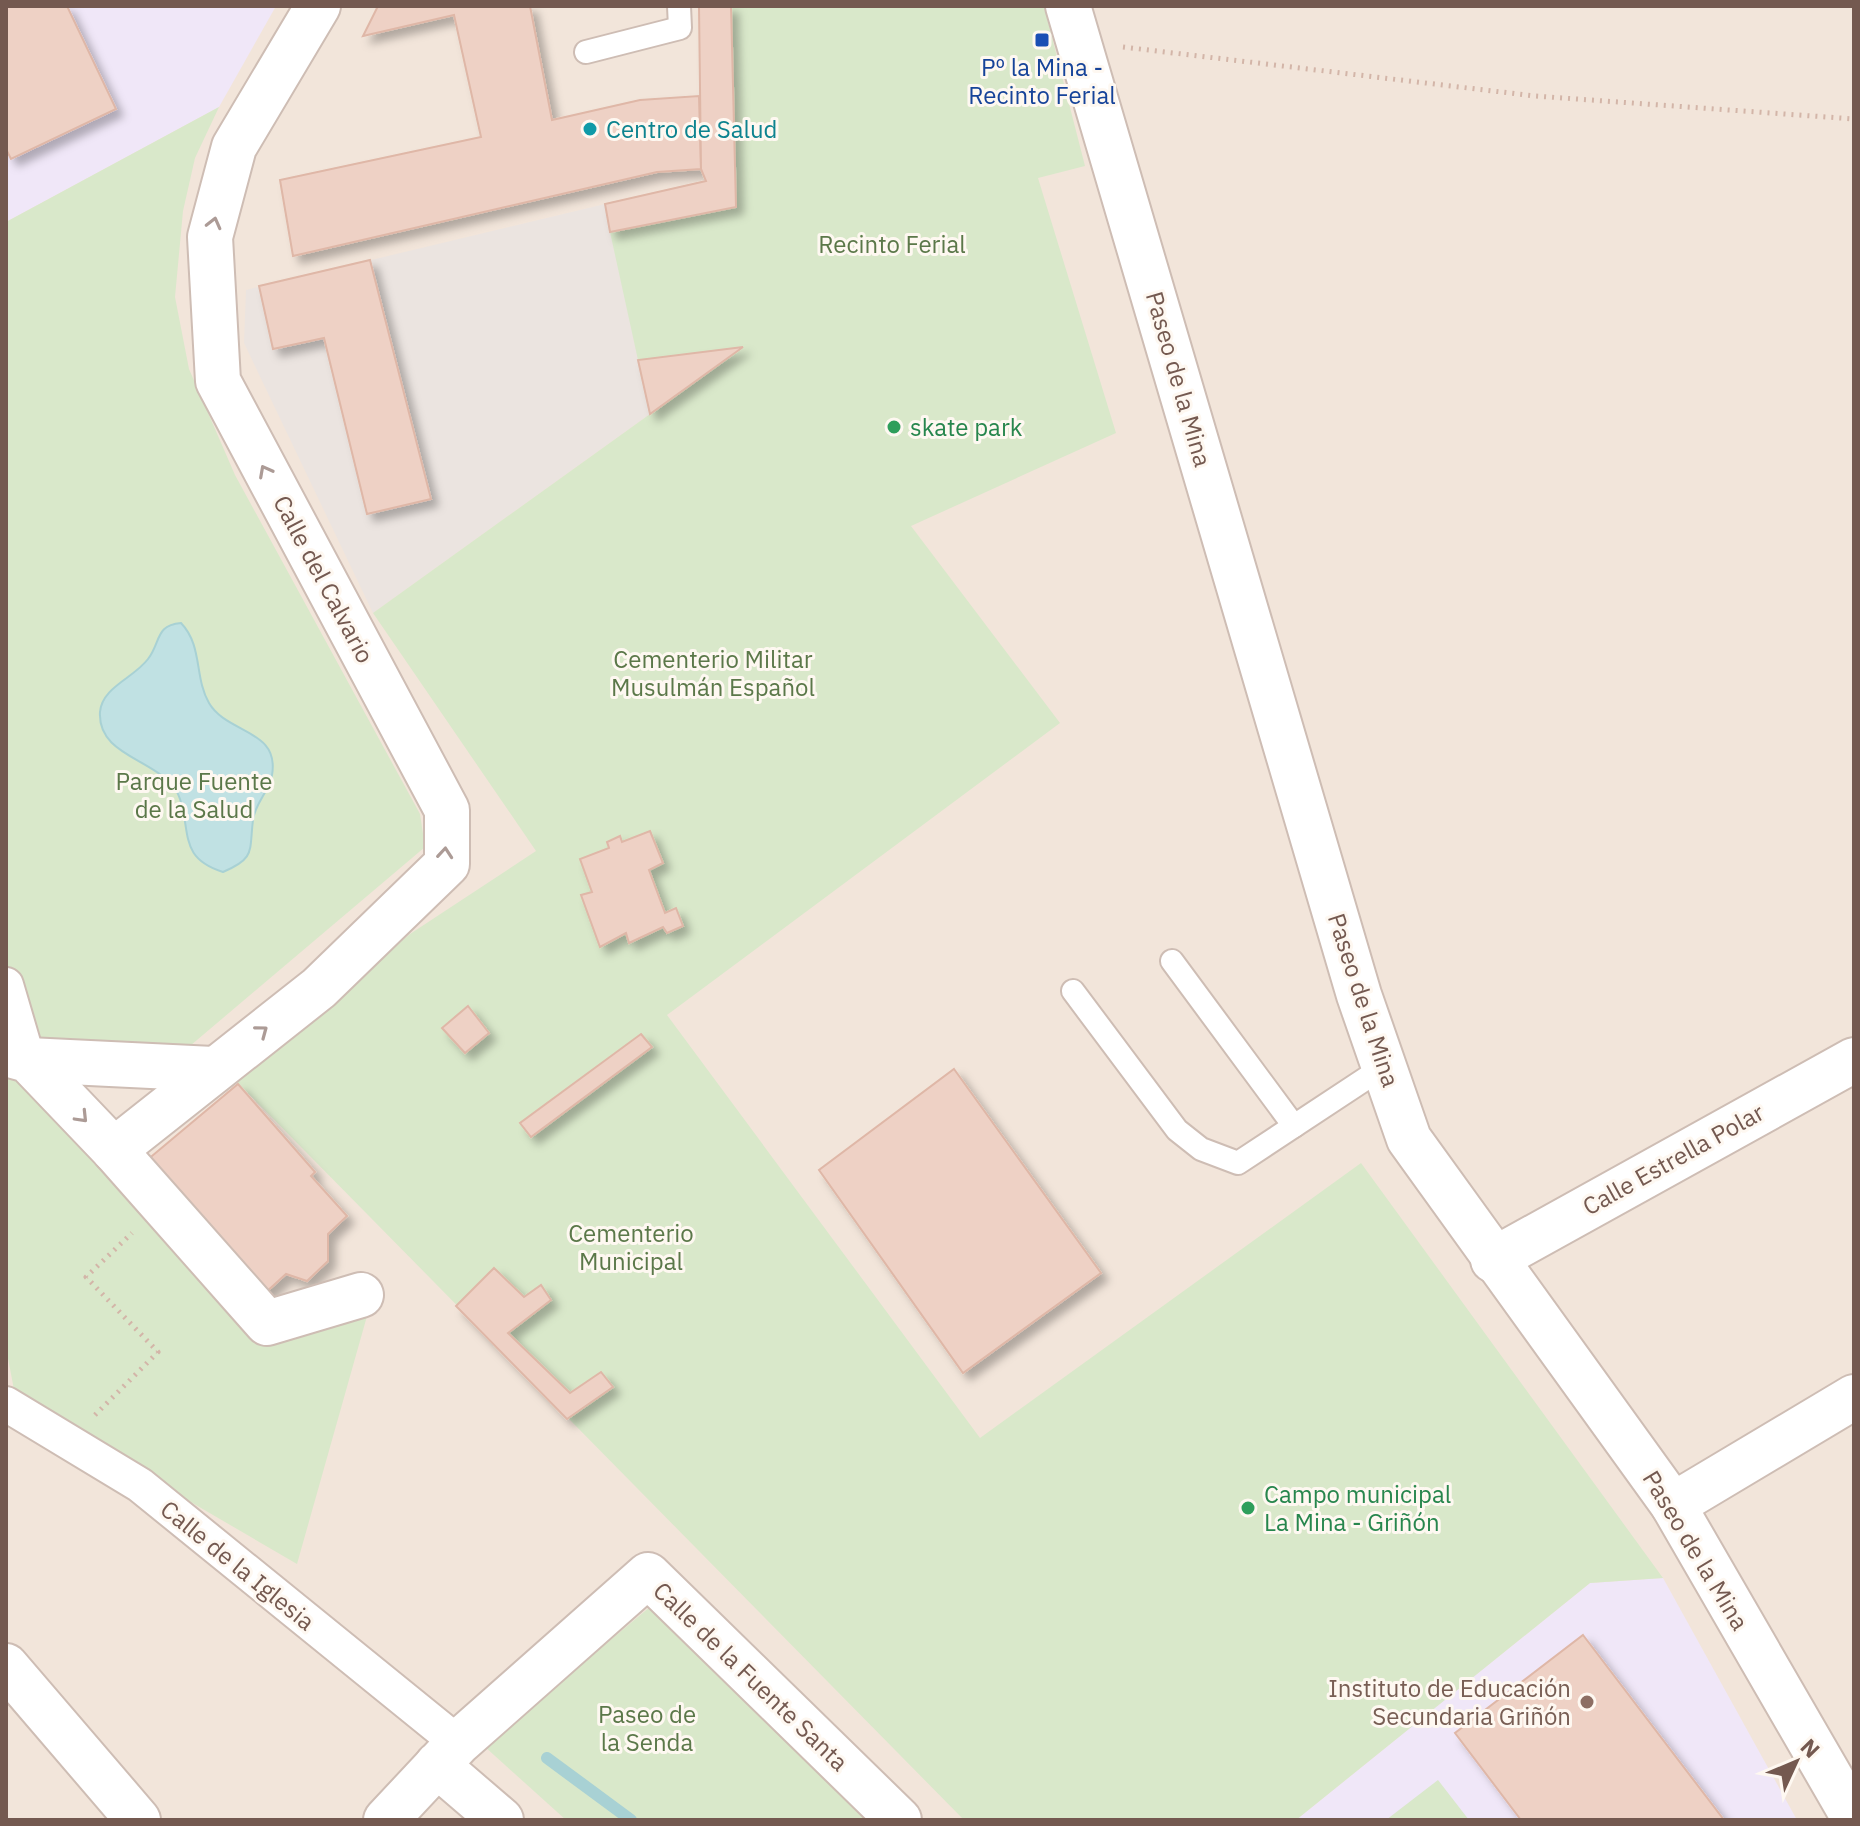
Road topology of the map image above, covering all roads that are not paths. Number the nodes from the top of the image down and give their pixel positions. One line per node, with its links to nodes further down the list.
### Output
1 (318, 6): 12 (street, Calle del Calvario, one-way to 1)
2 (679, 6): 5 (lane)
3 (1068, 6): 4 (street, Paseo de la Mina)
4 (1096, 43): 11 (street, Paseo de la Mina)
5 (586, 52)
6 (1172, 961): 13 (lane)
7 (6, 985): 9 (street)
8 (1073, 991): 13 (lane)
9 (17, 1057): 12 (street); 14 (street, one-way to 14)
10 (1854, 1060): 15 (street, Calle Estrella Polar)
11 (1385, 1066): 13 (lane); 15 (street, Paseo de la Mina)
12 (213, 1069): 14 (street, Calle del Calvario)
13 (1294, 1126)
14 (114, 1150): 16 (street)
15 (1493, 1260): 19 (street, Paseo de la Mina)
16 (361, 1295)
17 (1854, 1397): 19 (street)
18 (6, 1404): 21 (street, Calle de la Iglesia)
19 (1673, 1505): 22 (street, Paseo de la Mina)
20 (6, 1666): 23 (street)
21 (448, 1754): 24 (street); 25 (street); 26 (street, Calle de la Fuente Santa)
22 (1854, 1818)
23 (138, 1820)
24 (386, 1820)
25 (501, 1820)
26 (899, 1820)

